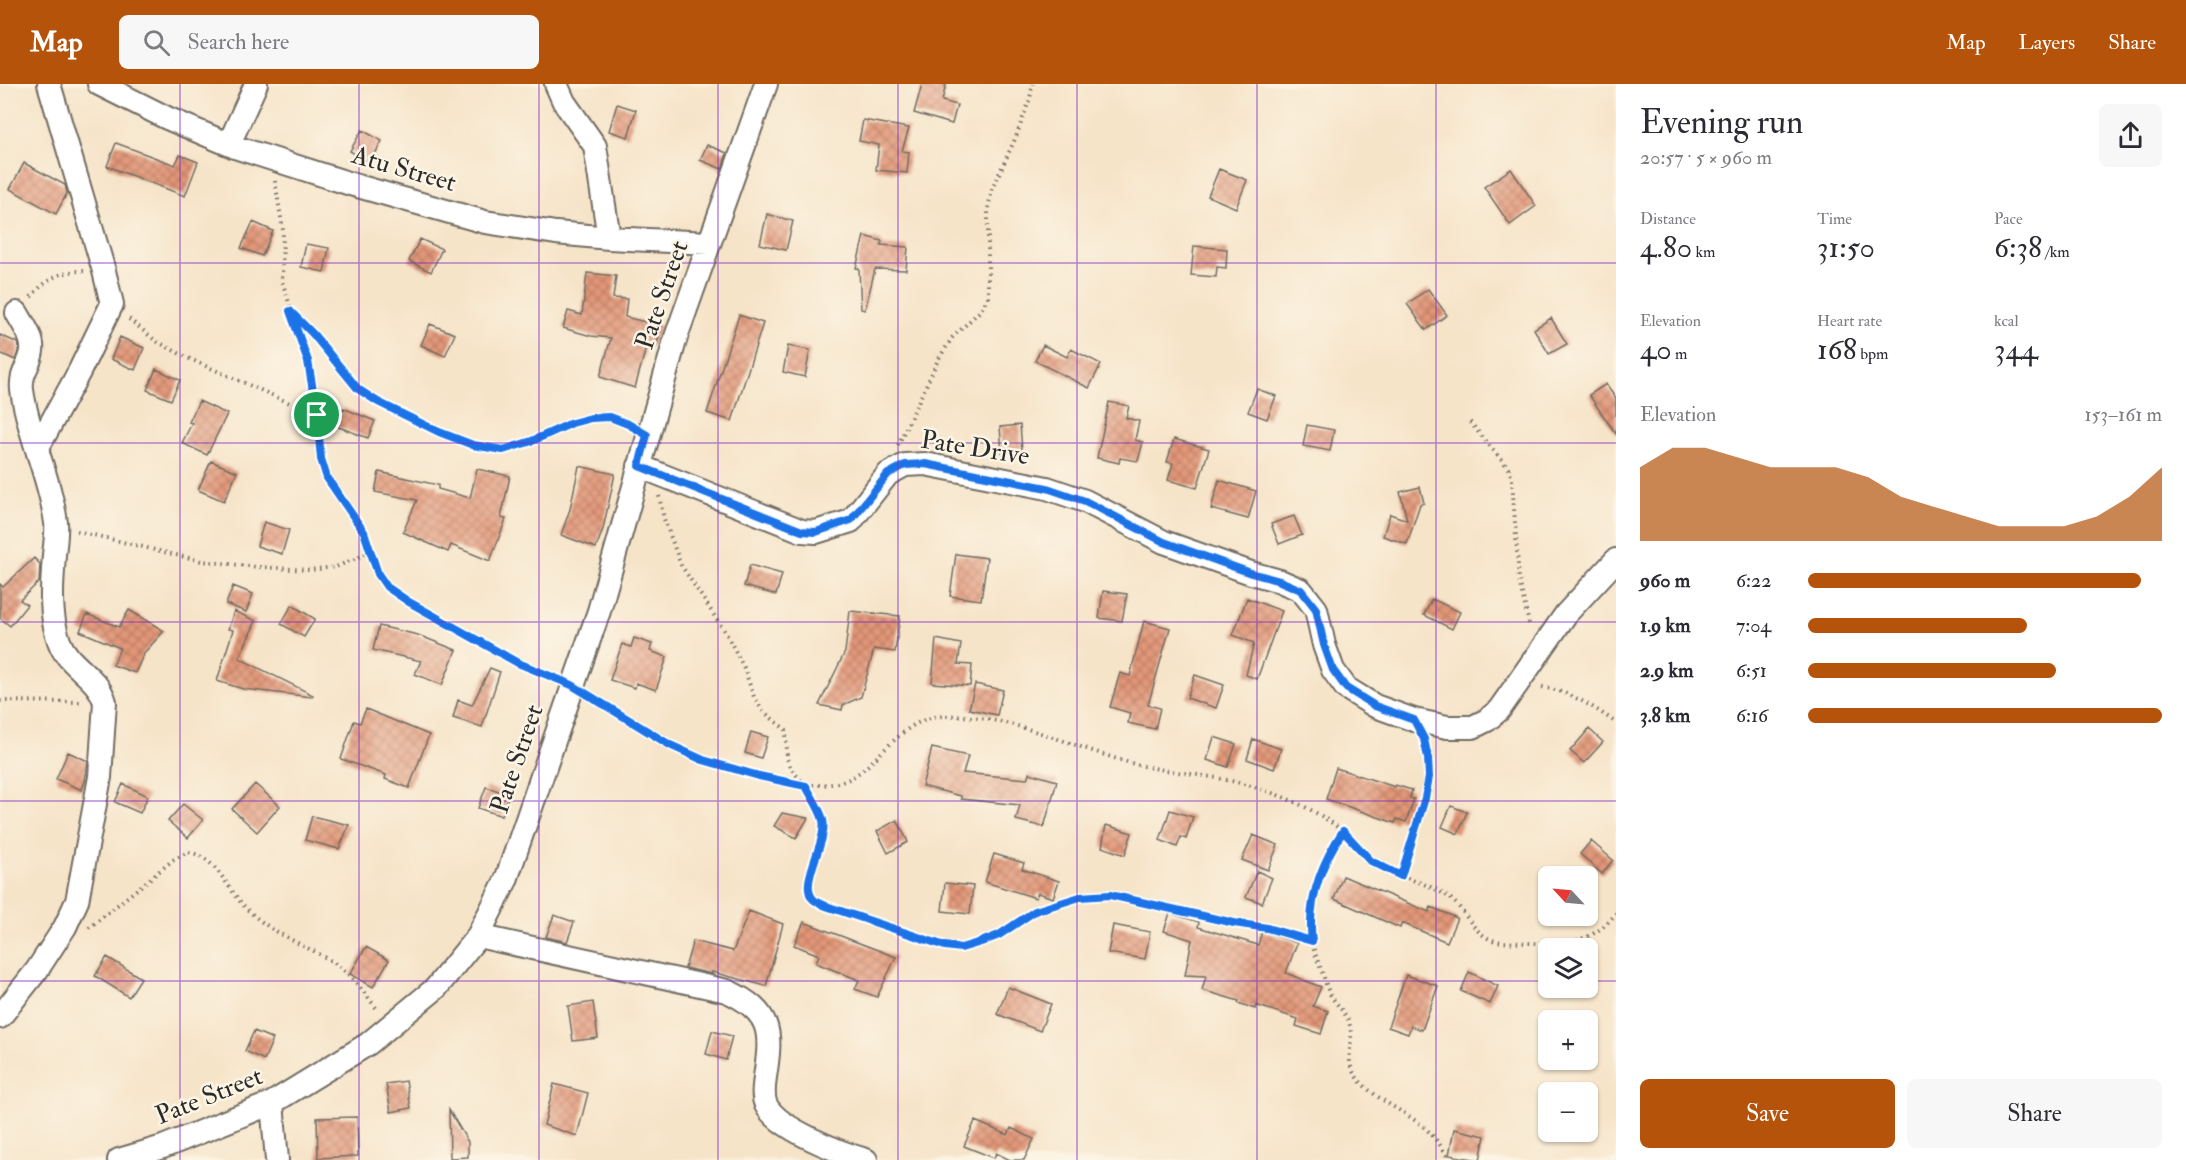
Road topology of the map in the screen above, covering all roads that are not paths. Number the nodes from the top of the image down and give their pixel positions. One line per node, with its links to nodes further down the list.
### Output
1 (50, 84): 10 (street)
2 (99, 84): 6 (street, Atu Street)
3 (256, 84): 6 (street)
4 (556, 84): 7 (street)
5 (766, 84): 8 (street, Pate Street)
6 (229, 144): 7 (street, Atu Street)
7 (609, 238): 8 (street, Atu Street)
8 (710, 243): 11 (street, Pate Street)
9 (17, 314): 10 (street)
10 (37, 449): 14 (street)
11 (646, 469): 12 (street, Pate Drive); 13 (street, Pate Street)
12 (1616, 560)
13 (478, 936): 15 (street, Pate Street); 18 (street)
14 (0, 1017)
15 (272, 1103): 16 (street, Pate Street); 17 (street)
16 (119, 1160)
17 (277, 1160)
18 (866, 1160)

